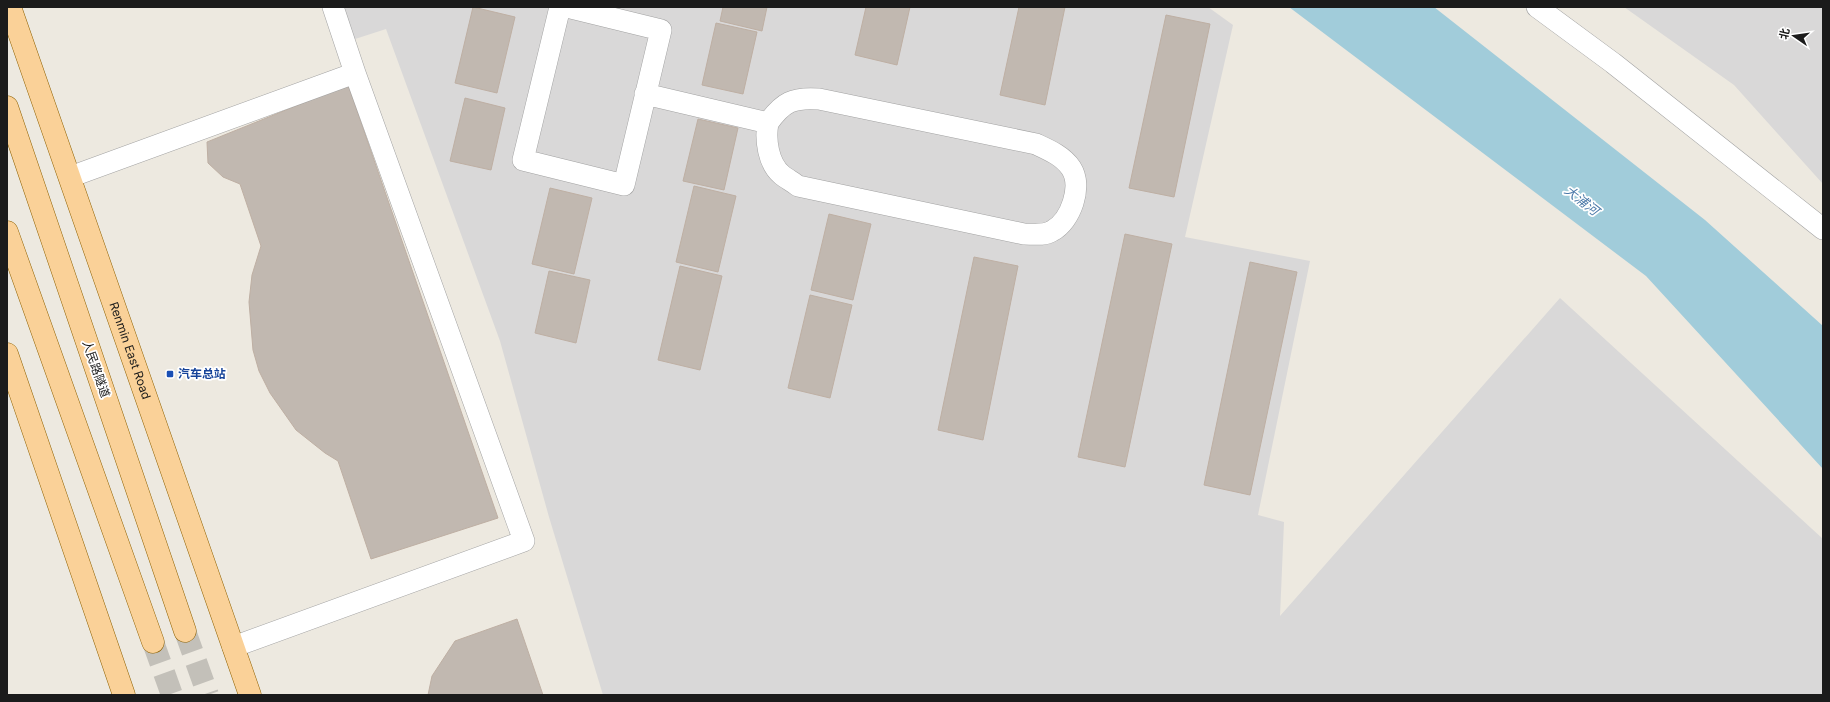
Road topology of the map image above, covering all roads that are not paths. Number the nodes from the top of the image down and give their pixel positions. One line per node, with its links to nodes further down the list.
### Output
1 (10, 7): 10 (main road, Renmin East Road)
2 (560, 7): 7 (street)
3 (567, 7): 7 (street)
4 (1536, 7): 11 (street)
5 (340, 9): 6 (street)
6 (355, 73): 10 (street); 16 (street)
7 (645, 94): 9 (street)
8 (7, 107): 14 (main road, 人民路隧道)
9 (768, 123): 9 (street)
10 (70, 177): 16 (main road, Renmin East Road)
11 (1823, 229)
12 (7, 232): 15 (main road)
13 (7, 354): 17 (main road)
14 (185, 631)
15 (153, 642)
16 (233, 647): 18 (main road, Renmin East Road)
17 (124, 695)
18 (250, 695)

